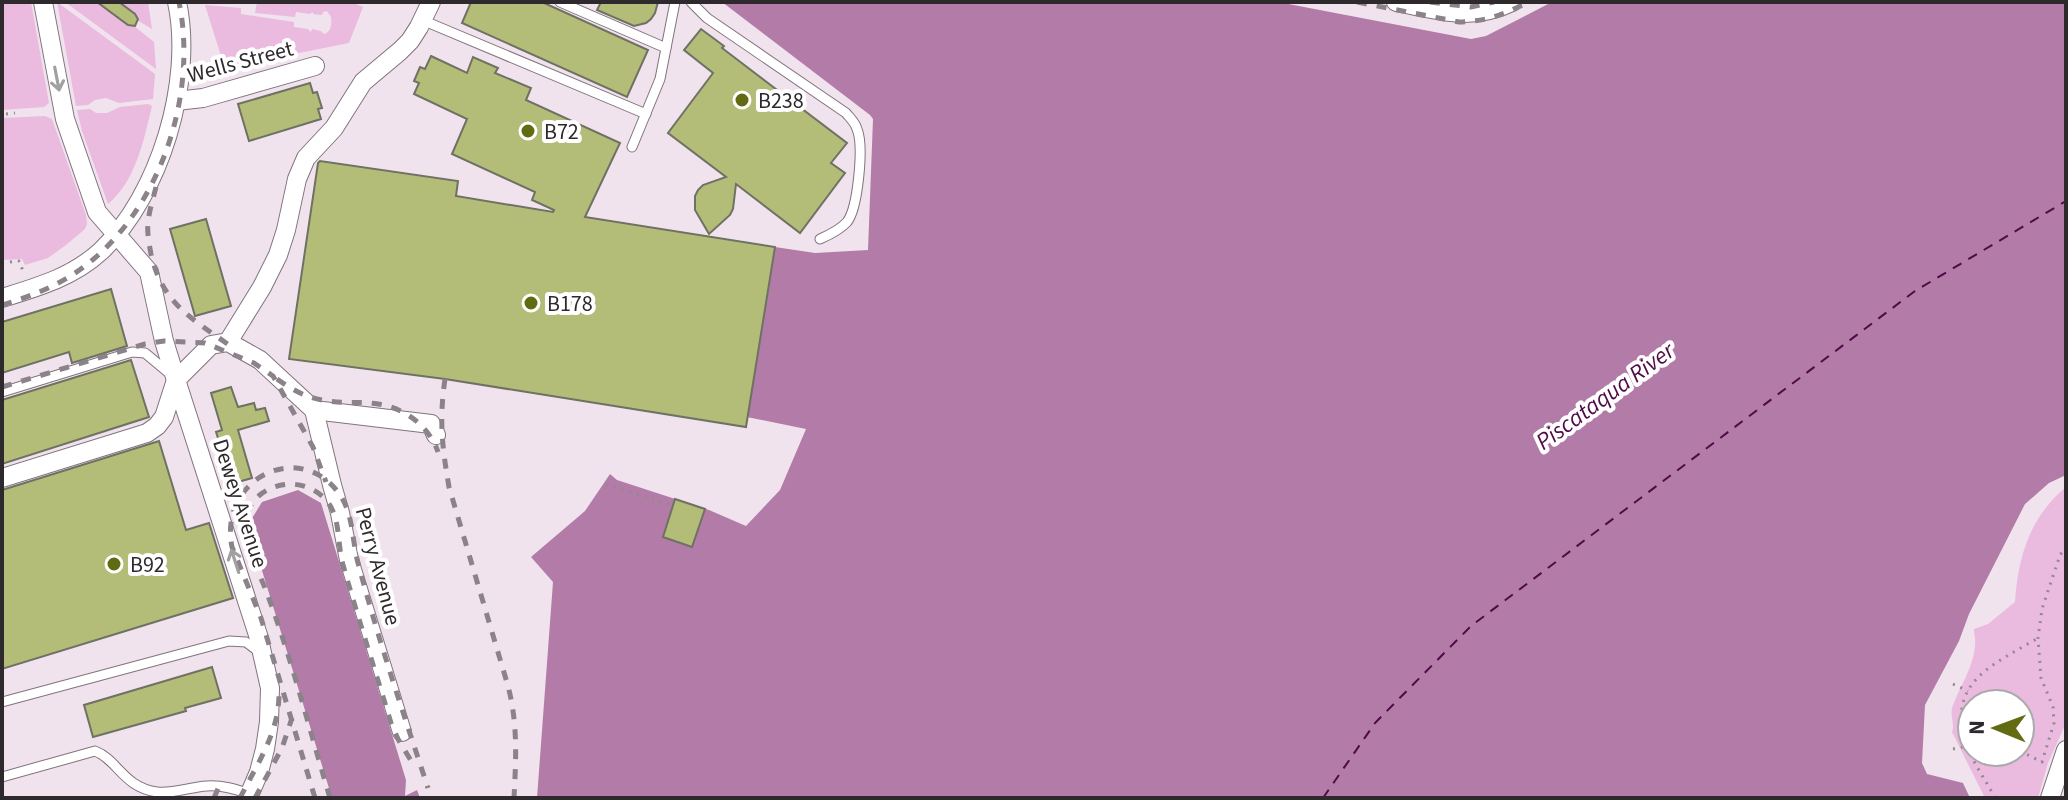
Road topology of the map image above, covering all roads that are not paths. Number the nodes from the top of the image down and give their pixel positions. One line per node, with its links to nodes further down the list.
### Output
1 (43, 2): 15 (street, Dewey Avenue, one-way to 15)
2 (177, 2): 12 (street)
3 (431, 2): 9 (street)
4 (560, 2): 10 (lane)
5 (675, 2): 10 (lane)
6 (691, 2): 16 (lane)
7 (1396, 2): 8 (street)
8 (1511, 2)
9 (422, 20): 13 (lane); 18 (street)
10 (666, 48): 13 (lane)
11 (315, 66): 12 (street, Wells Street)
12 (176, 101): 15 (street)
13 (646, 114): 14 (lane)
14 (632, 147)
15 (116, 234): 17 (street); 19 (street, Dewey Avenue)
16 (820, 239)
17 (2, 298)
18 (228, 342): 19 (street); 21 (street)
19 (176, 380): 20 (lane); 23 (street); 24 (street, Dewey Avenue, one-way to 19)
20 (2, 392)
21 (314, 410): 22 (street); 26 (street, Perry Avenue)
22 (436, 435)
23 (2, 478)
24 (263, 657): 25 (lane); 30 (street, Dewey Avenue)
25 (2, 702)
26 (402, 732)
27 (2066, 750): 29 (street)
28 (2, 777): 30 (lane)
29 (2056, 792)
30 (249, 796)

